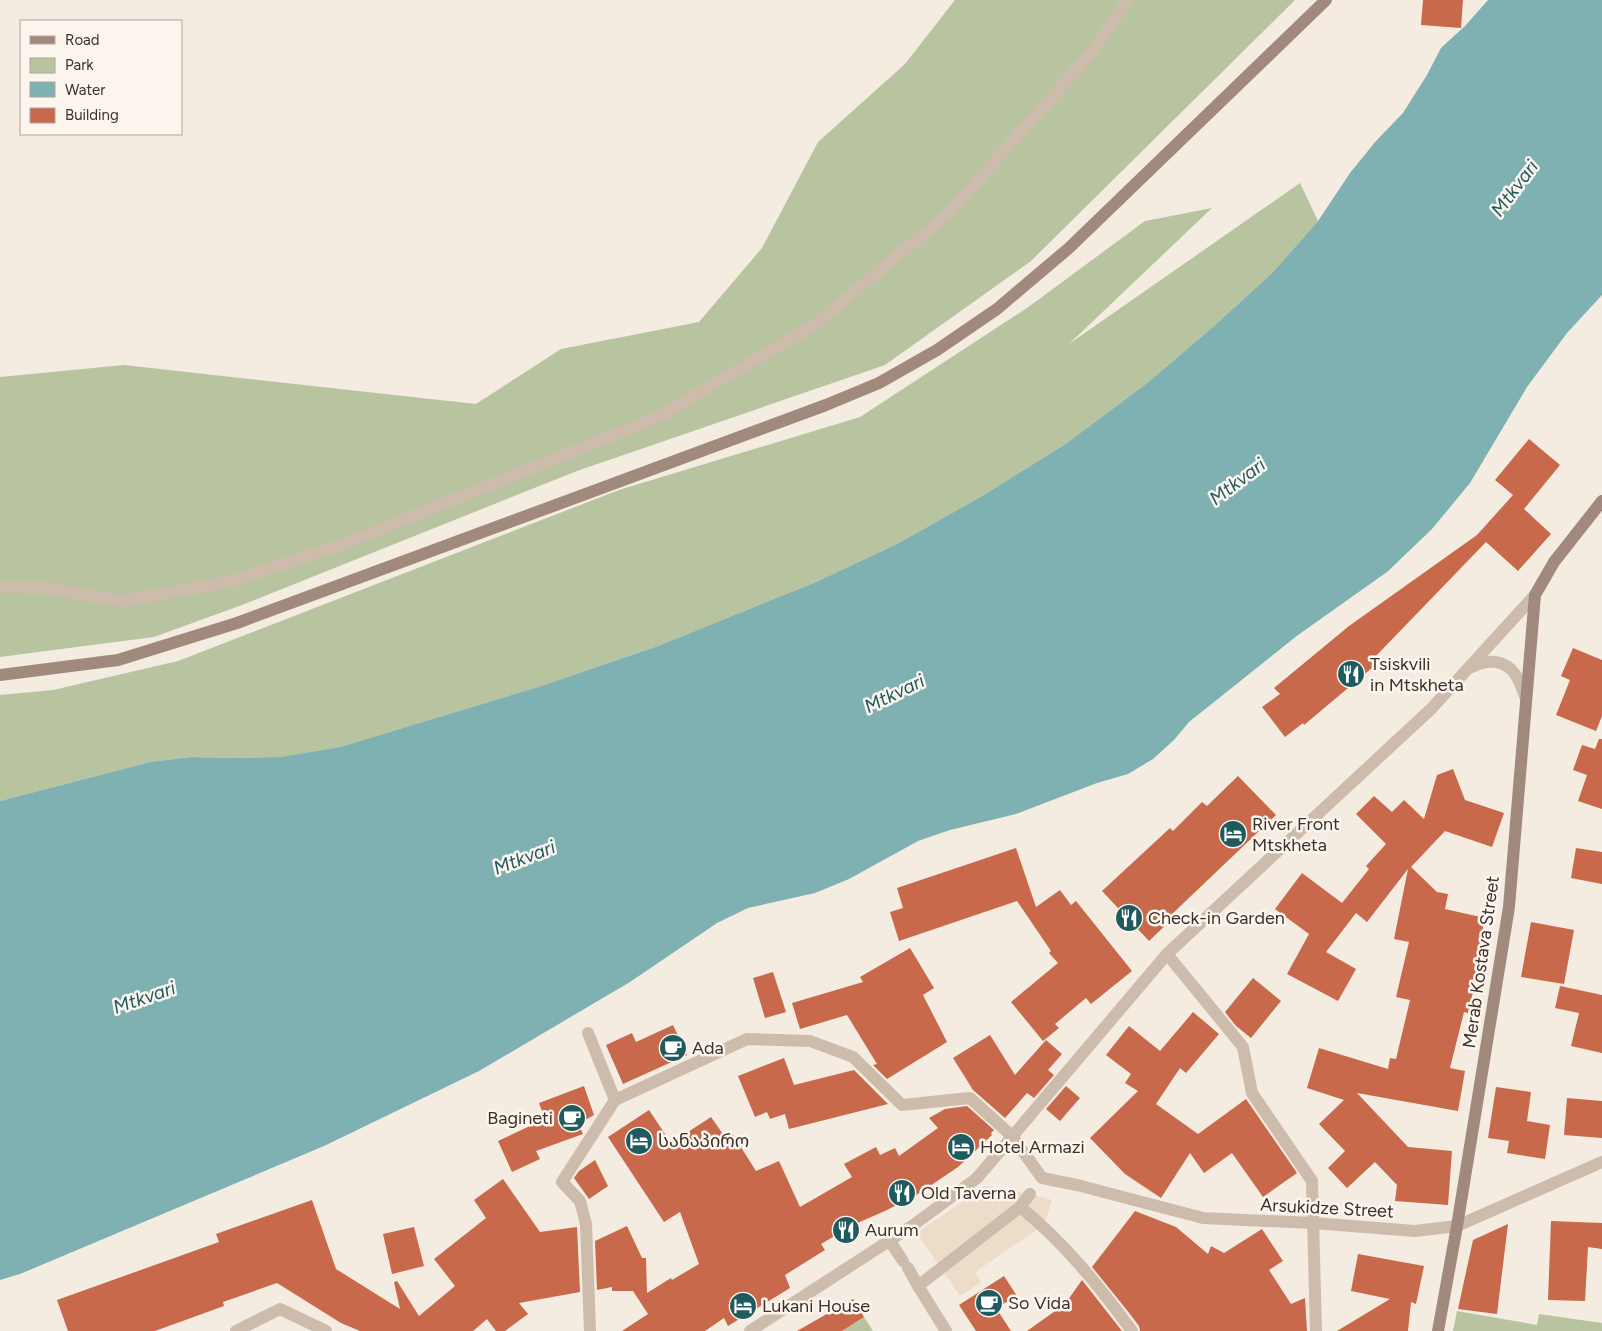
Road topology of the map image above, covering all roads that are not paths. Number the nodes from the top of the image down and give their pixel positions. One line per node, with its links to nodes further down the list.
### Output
1 (1128, 0): 4 (street)
2 (1326, 0): 7 (main road)
3 (1602, 501): 5 (main road)
4 (0, 587)
5 (1535, 595): 6 (street); 8 (main road, Merab Kostava Street)
6 (1470, 668): 8 (street); 9 (street)
7 (0, 675)
8 (1526, 699): 17 (main road, Merab Kostava Street)
9 (1167, 954): 12 (street); 16 (street)
10 (588, 1033): 11 (street)
11 (615, 1100): 12 (street); 22 (street)
12 (1012, 1136): 16 (street, Arsukidze Street); 18 (street)
13 (1602, 1162): 17 (street, Arsukidze Street)
14 (1030, 1194): 15 (street)
15 (1020, 1207): 19 (street); 25 (street)
16 (1313, 1224): 17 (street, Arsukidze Street); 26 (street)
17 (1457, 1226): 27 (main road, Merab Kostava Street)
18 (889, 1240): 19 (street); 23 (street)
19 (918, 1286): 24 (street)
20 (236, 1331): 21 (street)
21 (326, 1331)
22 (590, 1331)
23 (750, 1331)
24 (946, 1331)
25 (1132, 1331)
26 (1316, 1331)
27 (1438, 1331)

